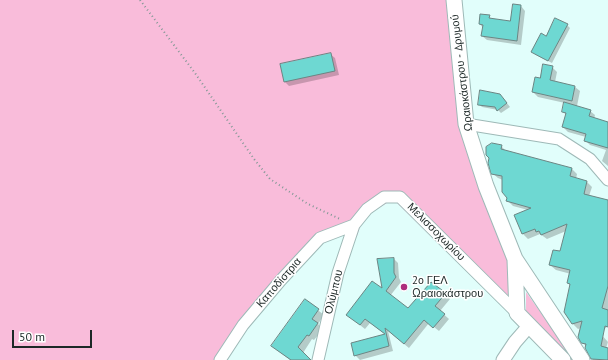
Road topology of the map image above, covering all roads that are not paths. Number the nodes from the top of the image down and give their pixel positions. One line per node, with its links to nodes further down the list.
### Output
1 (454, 0): 2 (main road, Ωραιοκάστρου - Δρυμού)
2 (466, 124): 3 (street); 5 (main road, Ωραιοκάστρου - Δρυμού)
3 (608, 180)
4 (354, 225): 6 (street, Μελισσοχωρίου); 8 (street, Καποδίστρια); 9 (street, Ολύμπου)
5 (515, 259): 6 (main road); 12 (main road)
6 (517, 313): 7 (main road, Μελισσοχωρίου)
7 (529, 326): 10 (street); 11 (main road, Μελισσοχωρίου)
8 (220, 360)
9 (318, 360)
10 (503, 360)
11 (563, 360)
12 (582, 360)

